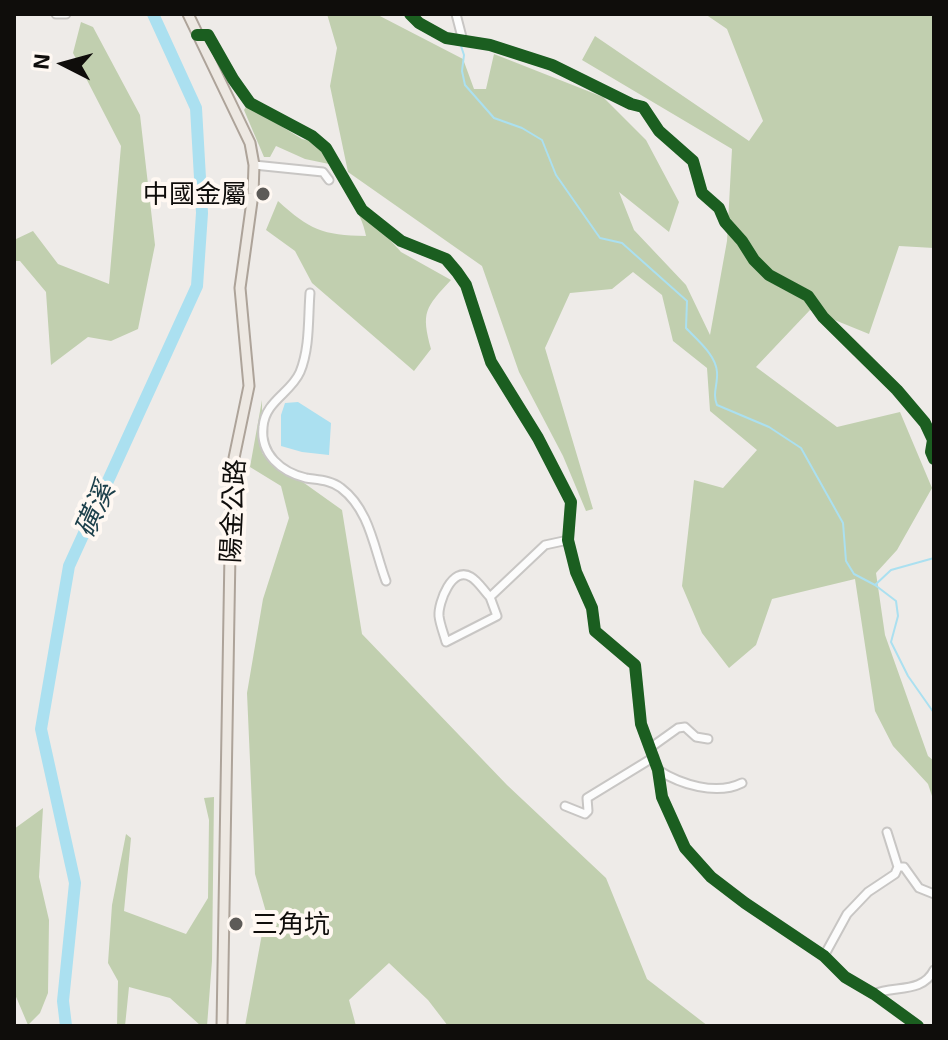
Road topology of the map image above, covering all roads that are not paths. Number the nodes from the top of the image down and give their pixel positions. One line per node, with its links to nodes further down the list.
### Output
1 (56, 14): 2 (street)
2 (66, 14)
3 (188, 14): 6 (main road, 陽金公路)
4 (410, 14): 7 (street)
5 (456, 14): 7 (street)
6 (197, 35): 8 (main road, 陽金公路); 12 (street)
7 (459, 40): 11 (street)
8 (254, 165): 9 (street); 27 (main road, 陽金公路)
9 (329, 180)
10 (310, 293): 13 (street)
11 (934, 459)
12 (568, 540): 14 (street); 16 (street)
13 (386, 581)
14 (490, 597): 14 (street)
15 (708, 739): 16 (street)
16 (650, 748): 17 (street)
17 (654, 757): 18 (street); 20 (street)
18 (658, 770): 19 (street); 24 (street)
19 (742, 783)
20 (565, 806)
21 (887, 832): 22 (street)
22 (898, 867): 23 (street); 24 (street)
23 (934, 894)
24 (824, 956): 26 (street)
25 (934, 970): 26 (street)
26 (874, 994): 28 (street)
27 (222, 1026)
28 (918, 1026)

